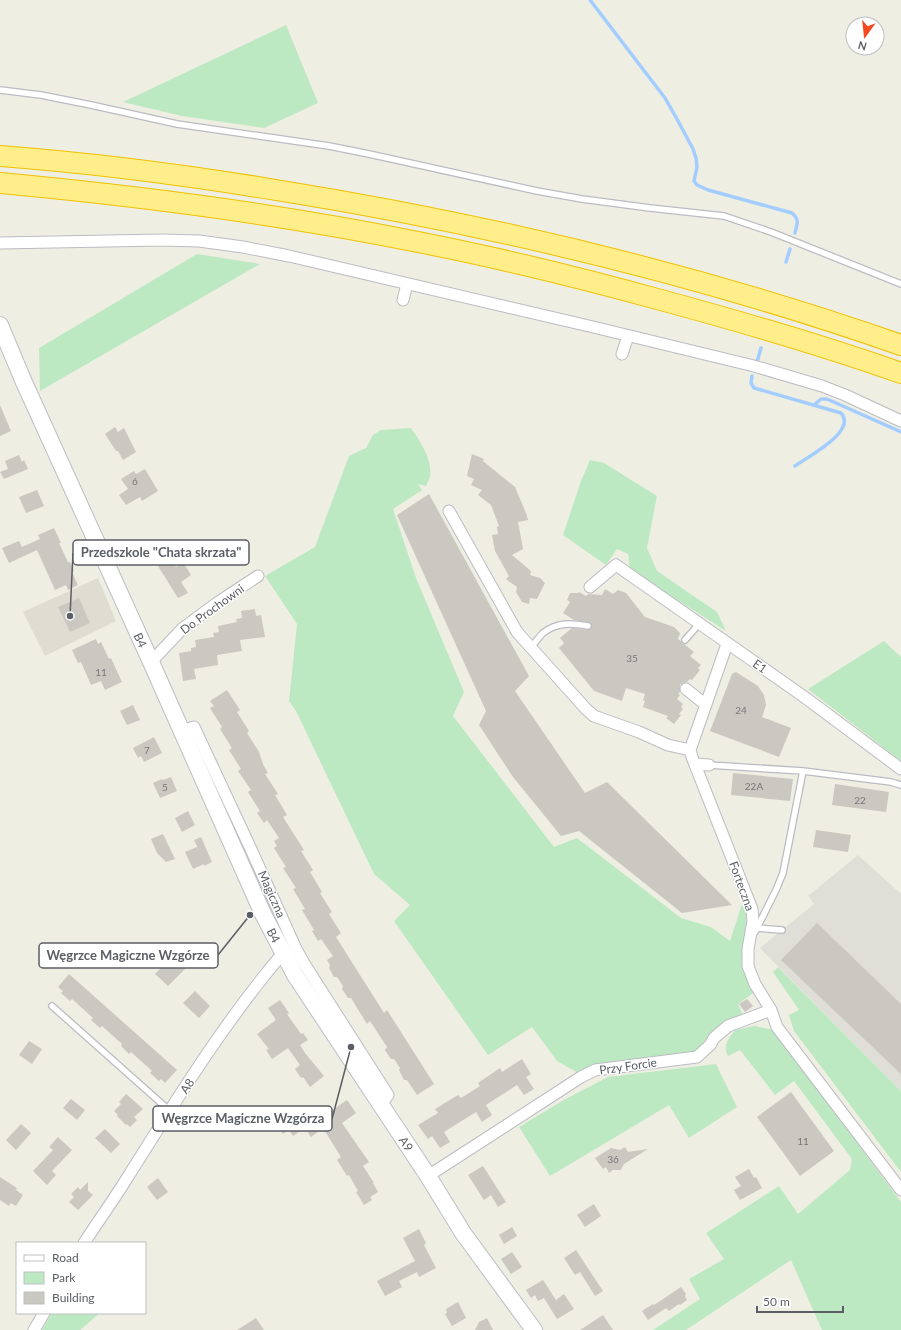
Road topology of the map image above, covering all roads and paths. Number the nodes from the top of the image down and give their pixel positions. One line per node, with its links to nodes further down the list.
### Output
1 (0, 90): 6 (lane)
2 (0, 156): 9 (highway)
3 (0, 183): 14 (highway)
4 (0, 243): 5 (street)
5 (407, 284): 7 (street); 10 (street)
6 (901, 284)
7 (403, 300)
8 (0, 325): 24 (street, B4)
9 (862, 332): 11 (highway); 12 (highway)
10 (628, 336): 13 (street); 15 (street)
11 (901, 340)
12 (901, 345)
13 (622, 354)
14 (896, 372)
15 (901, 421)
16 (449, 511): 23 (street)
17 (258, 576): 24 (street, Do Prochowni)
18 (590, 587): 19 (street, E1)
19 (699, 624): 21 (lane); 22 (street, E1)
20 (588, 626): 23 (lane)
21 (685, 640)
22 (727, 644): 26 (street); 31 (street, E1)
23 (531, 647): 28 (street)
24 (151, 662): 27 (street, B4)
25 (686, 689): 26 (street)
26 (706, 705): 28 (street)
27 (182, 731): 37 (street, B4); 40 (street, Magiczna)
28 (690, 750): 29 (street, Forteczna)
29 (695, 764): 30 (street); 36 (street, Forteczna)
30 (709, 765): 32 (lane)
31 (901, 769)
32 (803, 771): 33 (lane); 34 (lane)
33 (901, 785)
34 (756, 928): 35 (lane); 36 (lane)
35 (782, 930)
36 (748, 949): 39 (street, Forteczna)
37 (283, 953): 40 (street, A9); 41 (street, A8)
38 (52, 1006): 41 (lane)
39 (771, 1010): 42 (street, Przy Forcie); 43 (street, Forteczna)
40 (381, 1105): 42 (street, A9)
41 (170, 1111): 44 (street, A8)
42 (428, 1176): 47 (street, A9)
43 (901, 1190)
44 (85, 1242)
45 (43, 1314): 46 (street)
46 (34, 1330)
47 (534, 1330)

